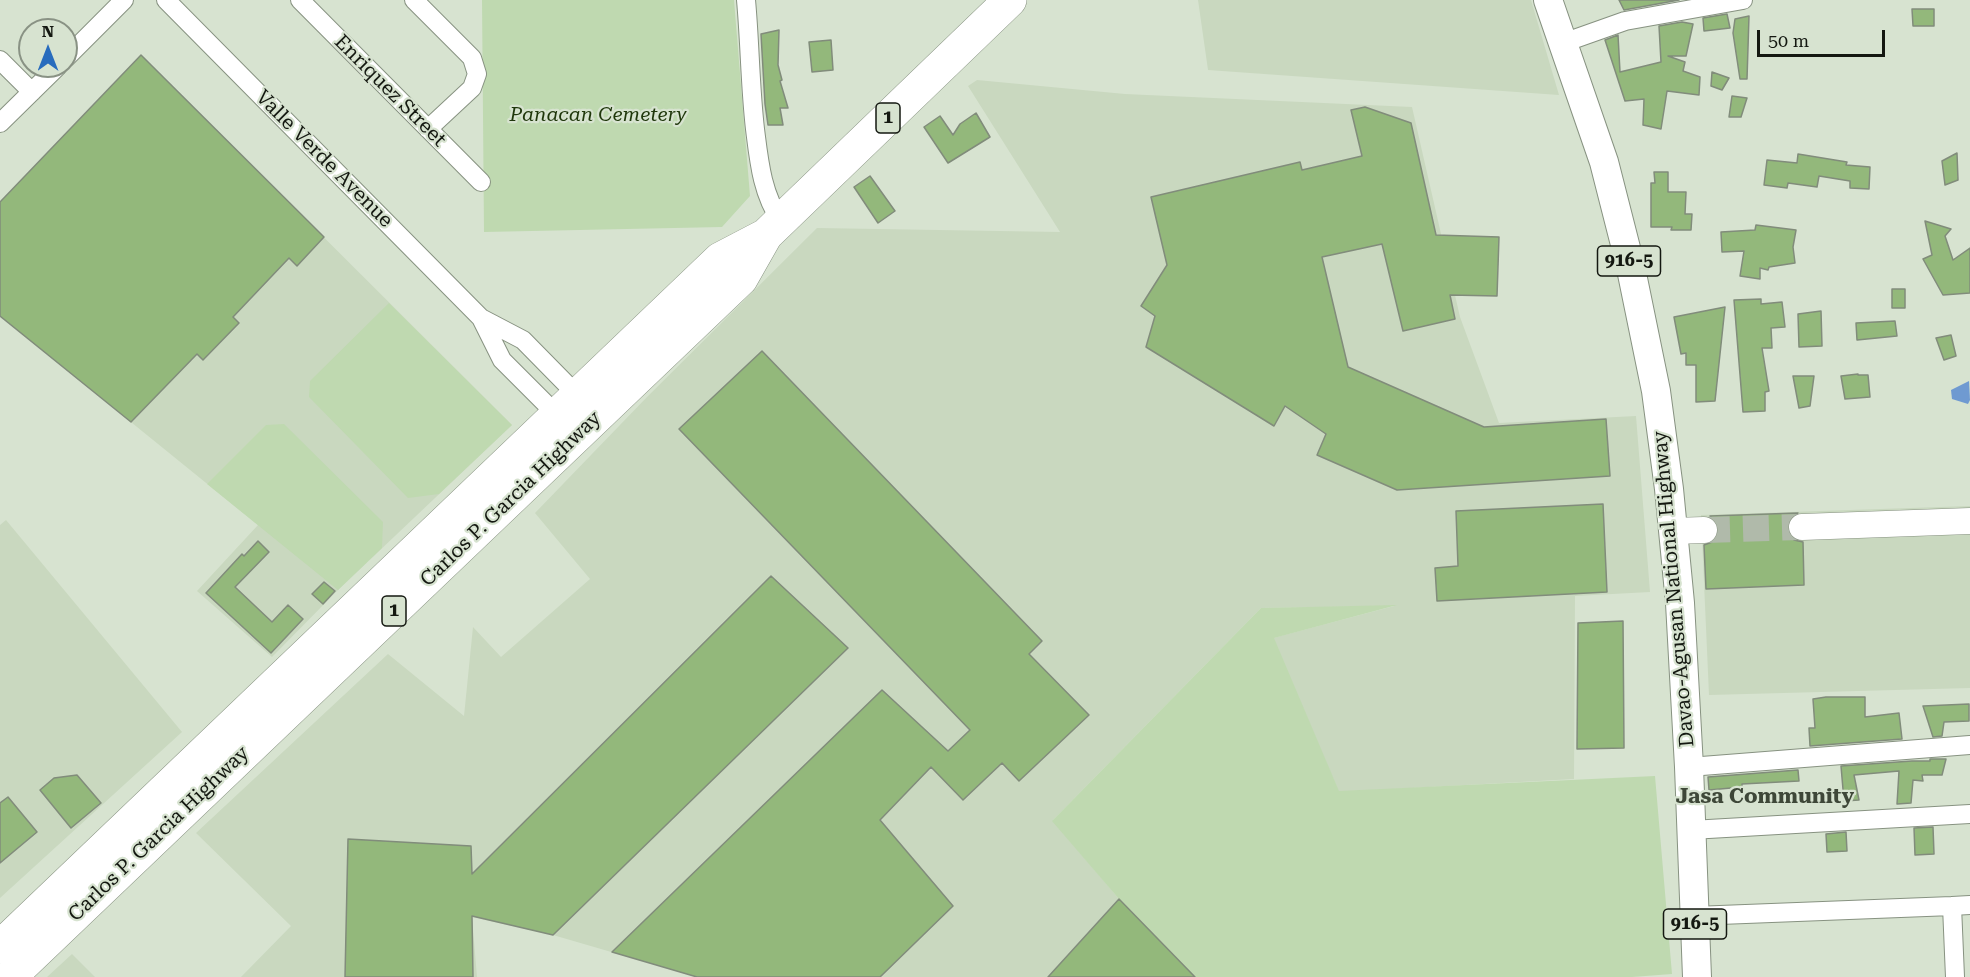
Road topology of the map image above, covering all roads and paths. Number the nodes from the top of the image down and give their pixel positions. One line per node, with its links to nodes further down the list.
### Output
1 (124, 0): 10 (street)
2 (166, 0): 18 (street, Valle Verde Avenue)
3 (300, 0): 15 (street, Enriquez Street)
4 (746, 0): 17 (street)
5 (1010, 0): 17 (highway, Carlos P. Garcia Highway / 1)
6 (1548, 0): 9 (main road, Davao-Agusan National Highway / 916-5)
7 (1743, 0): 9 (street)
8 (425, 4): 15 (street)
9 (1563, 43): 25 (main road, Davao-Agusan National Highway / 916-5)
10 (78, 46)
11 (0, 60): 13 (street)
12 (46, 78): 13 (street)
13 (32, 92): 14 (street)
14 (0, 123)
15 (428, 129): 16 (street, Enriquez Street)
16 (481, 182)
17 (773, 228): 21 (highway, Carlos P. Garcia Highway / 1)
18 (482, 318): 19 (street, Valle Verde Avenue); 20 (street, Valle Verde Avenue)
19 (538, 356): 20 (street); 21 (street, Valle Verde Avenue)
20 (518, 375): 21 (street, Valle Verde Avenue)
21 (577, 416): 30 (highway, Carlos P. Garcia Highway / 1)
22 (1970, 521): 23 (main road)
23 (1802, 527)
24 (1704, 530): 25 (main road)
25 (1673, 531): 27 (main road, Davao-Agusan National Highway / 916-5)
26 (1970, 745): 27 (street)
27 (1689, 767): 29 (main road, Davao-Agusan National Highway / 916-5)
28 (1970, 814): 29 (street)
29 (1691, 830): 33 (main road, Davao-Agusan National Highway / 916-5)
30 (71, 899): 34 (highway, Carlos P. Garcia Highway / 1); 35 (highway, Carlos P. Garcia Highway / 1)
31 (1970, 905): 32 (street)
32 (1952, 906): 33 (street); 37 (street)
33 (1694, 916): 36 (main road, Davao-Agusan National Highway / 916-5)
34 (0, 947)
35 (10, 977)
36 (1697, 977)
37 (1955, 977)

